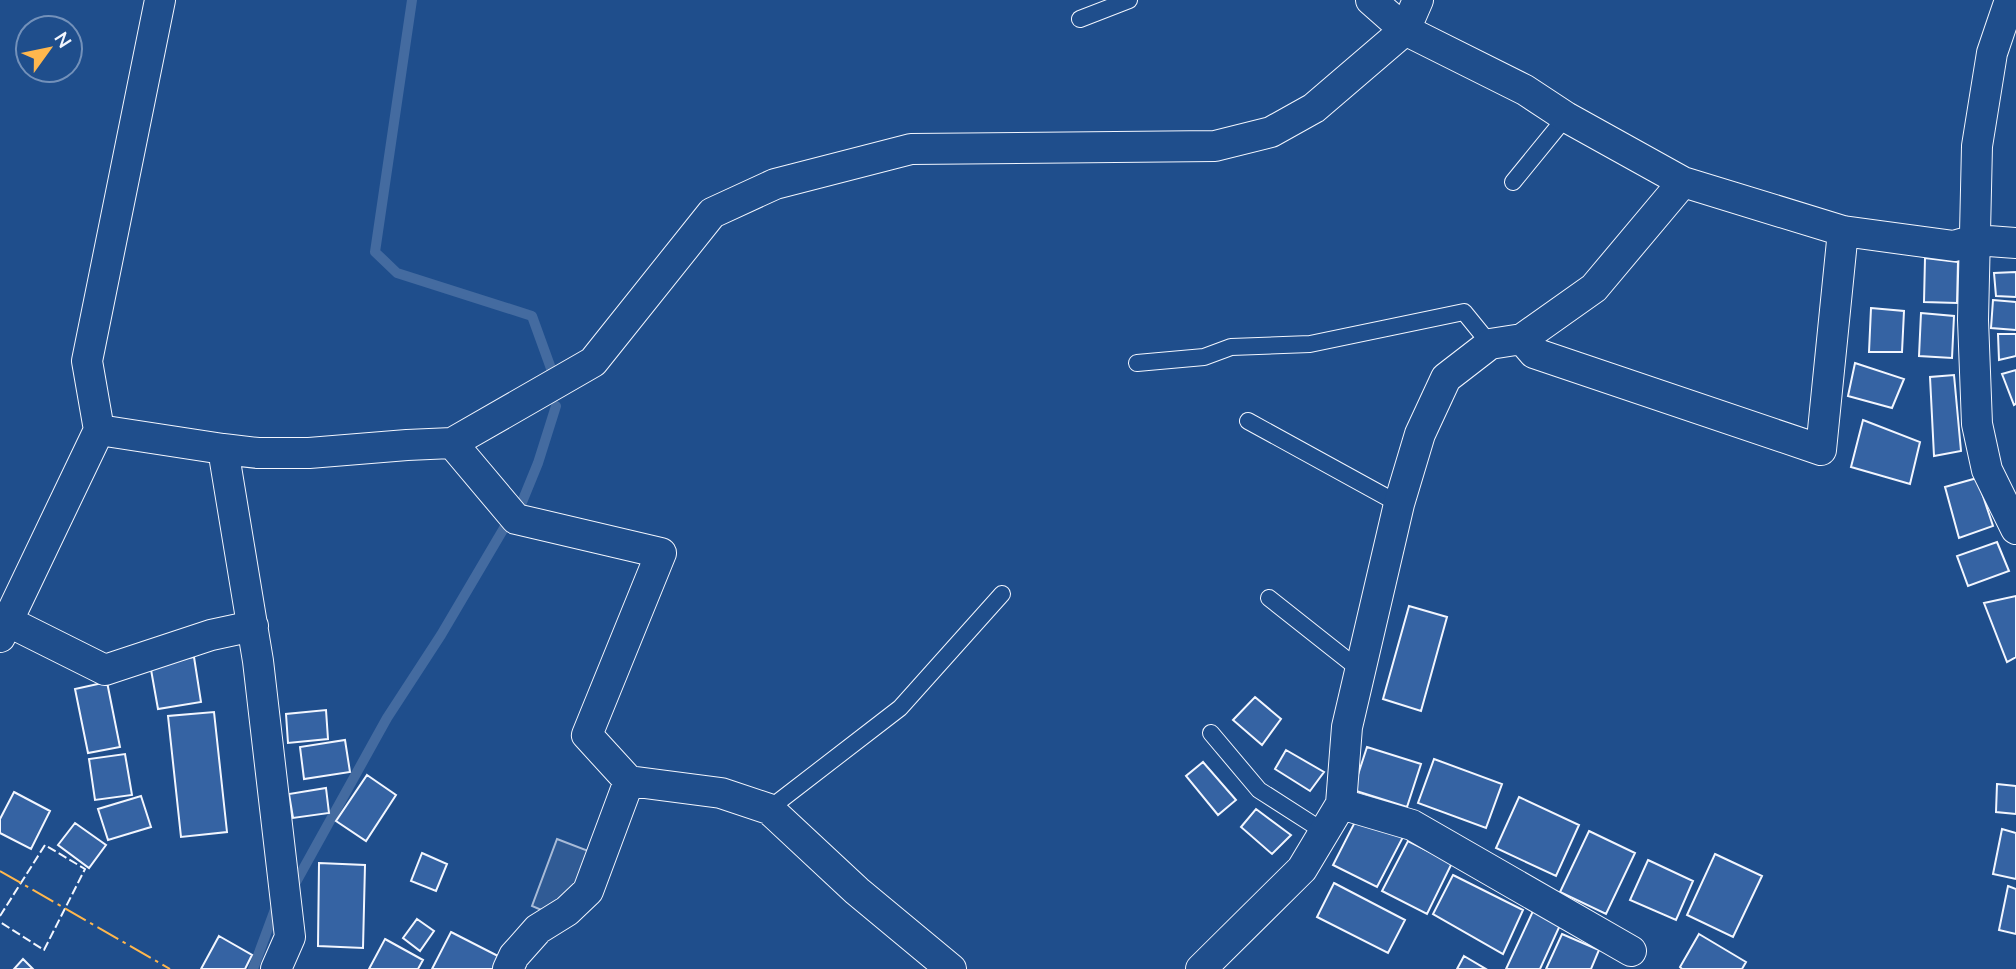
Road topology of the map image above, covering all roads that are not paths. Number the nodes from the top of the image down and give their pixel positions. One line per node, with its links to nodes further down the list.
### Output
1 (160, 0): 18 (street)
2 (1129, 0): 6 (lane)
3 (1371, 0): 7 (street)
4 (1418, 0): 7 (street)
5 (2010, 0): 12 (street)
6 (1080, 19)
7 (1405, 30): 8 (street); 19 (street)
8 (1566, 117): 9 (lane); 10 (street)
9 (1513, 182)
10 (1683, 182): 11 (street); 14 (street)
11 (1843, 231): 12 (street); 14 (street)
12 (1975, 240): 13 (street); 22 (street)
13 (2016, 243)
14 (1522, 339): 15 (street)
15 (1490, 344): 16 (lane); 21 (street)
16 (1137, 363)
17 (1248, 421): 21 (lane)
18 (99, 430): 20 (street); 26 (street)
19 (452, 443): 20 (street); 29 (street)
20 (223, 449): 25 (street)
21 (1399, 504): 27 (street)
22 (2016, 529)
23 (1002, 594): 31 (lane)
24 (1269, 598): 27 (lane)
25 (253, 626): 26 (street); 34 (street)
26 (4, 630)
27 (1360, 670): 30 (street)
28 (1211, 733): 32 (lane)
29 (629, 781): 31 (street); 35 (street)
30 (1341, 804): 32 (street); 33 (street)
31 (769, 808): 36 (street)
32 (1324, 831): 37 (street)
33 (1630, 951)
34 (276, 969)
35 (508, 969)
36 (951, 969)
37 (1201, 969)

